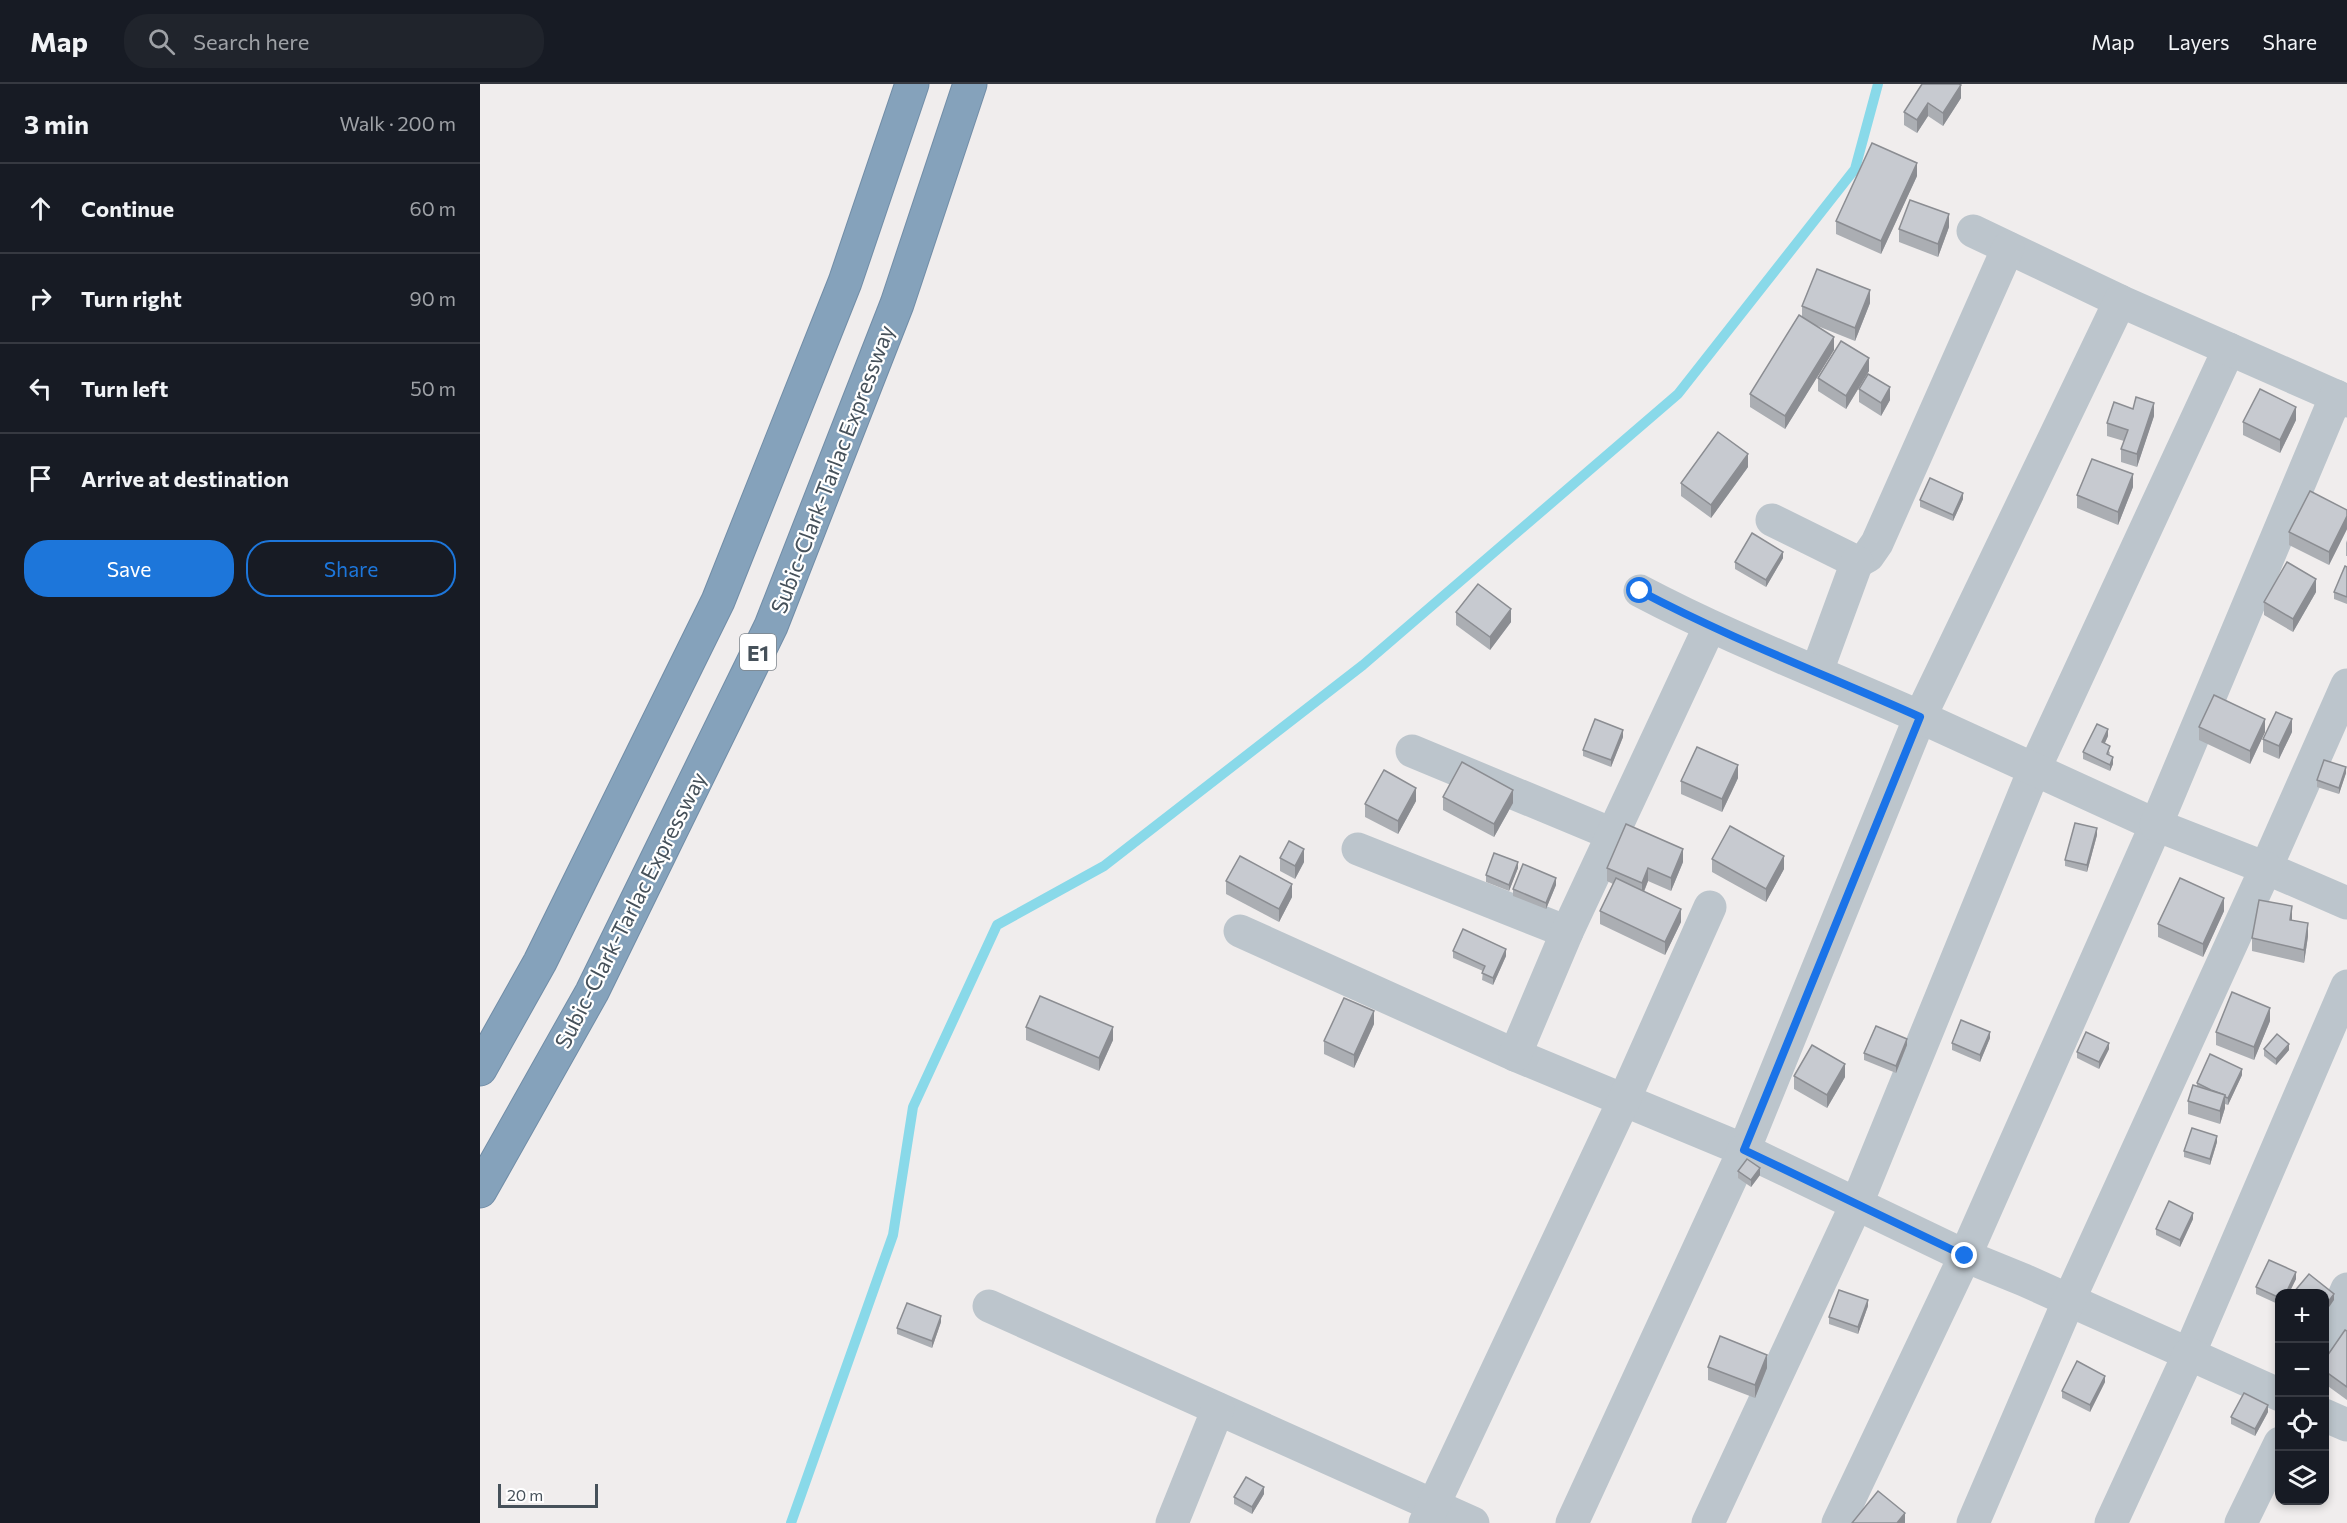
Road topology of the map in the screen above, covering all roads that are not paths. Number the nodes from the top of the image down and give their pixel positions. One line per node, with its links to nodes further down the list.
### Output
1 (912, 84): 27 (highway)
2 (970, 84): 30 (highway, Subic-Clark-Tarlac Expressway / E1)
3 (1973, 231): 4 (street)
4 (2008, 248): 5 (street); 9 (street)
5 (2120, 301): 6 (street); 14 (street)
6 (2229, 349): 7 (street); 16 (street)
7 (2342, 398): 17 (street)
8 (1772, 520): 9 (street)
9 (1857, 562): 12 (street)
10 (1640, 591): 11 (street)
11 (1709, 628): 12 (street); 18 (street)
12 (1817, 671): 14 (street)
13 (2347, 685): 20 (street)
14 (1920, 717): 16 (street); 29 (street)
15 (1412, 751): 18 (street)
16 (2034, 770): 17 (street); 31 (street)
17 (2156, 825): 20 (street); 32 (street)
18 (1612, 834): 24 (street)
19 (1358, 849): 24 (street)
20 (2266, 868): 21 (street); 34 (street)
21 (2347, 903)
22 (1710, 908): 28 (street)
23 (1240, 931): 26 (street)
24 (1566, 932): 26 (street)
25 (2347, 986): 37 (street)
26 (1515, 1055): 28 (street)
27 (480, 1069)
28 (1624, 1100): 29 (street); 43 (street)
29 (1744, 1150): 31 (street); 46 (street)
30 (480, 1191)
31 (1857, 1203): 32 (street); 47 (street)
32 (1965, 1256): 34 (street); 48 (street)
33 (2347, 1289): 36 (street)
34 (2069, 1300): 37 (street); 49 (street)
35 (989, 1306): 39 (street)
36 (2329, 1332)
37 (2189, 1354): 38 (street); 50 (street)
38 (2275, 1393)
39 (1218, 1408): 43 (street); 44 (street)
40 (2329, 1417): 41 (street)
41 (2347, 1425)
42 (2276, 1451): 51 (street)
43 (1429, 1514): 45 (street)
44 (1172, 1523)
45 (1473, 1523)
46 (1572, 1523)
47 (1708, 1523)
48 (1838, 1523)
49 (1973, 1523)
50 (2111, 1523)
51 (2241, 1523)

